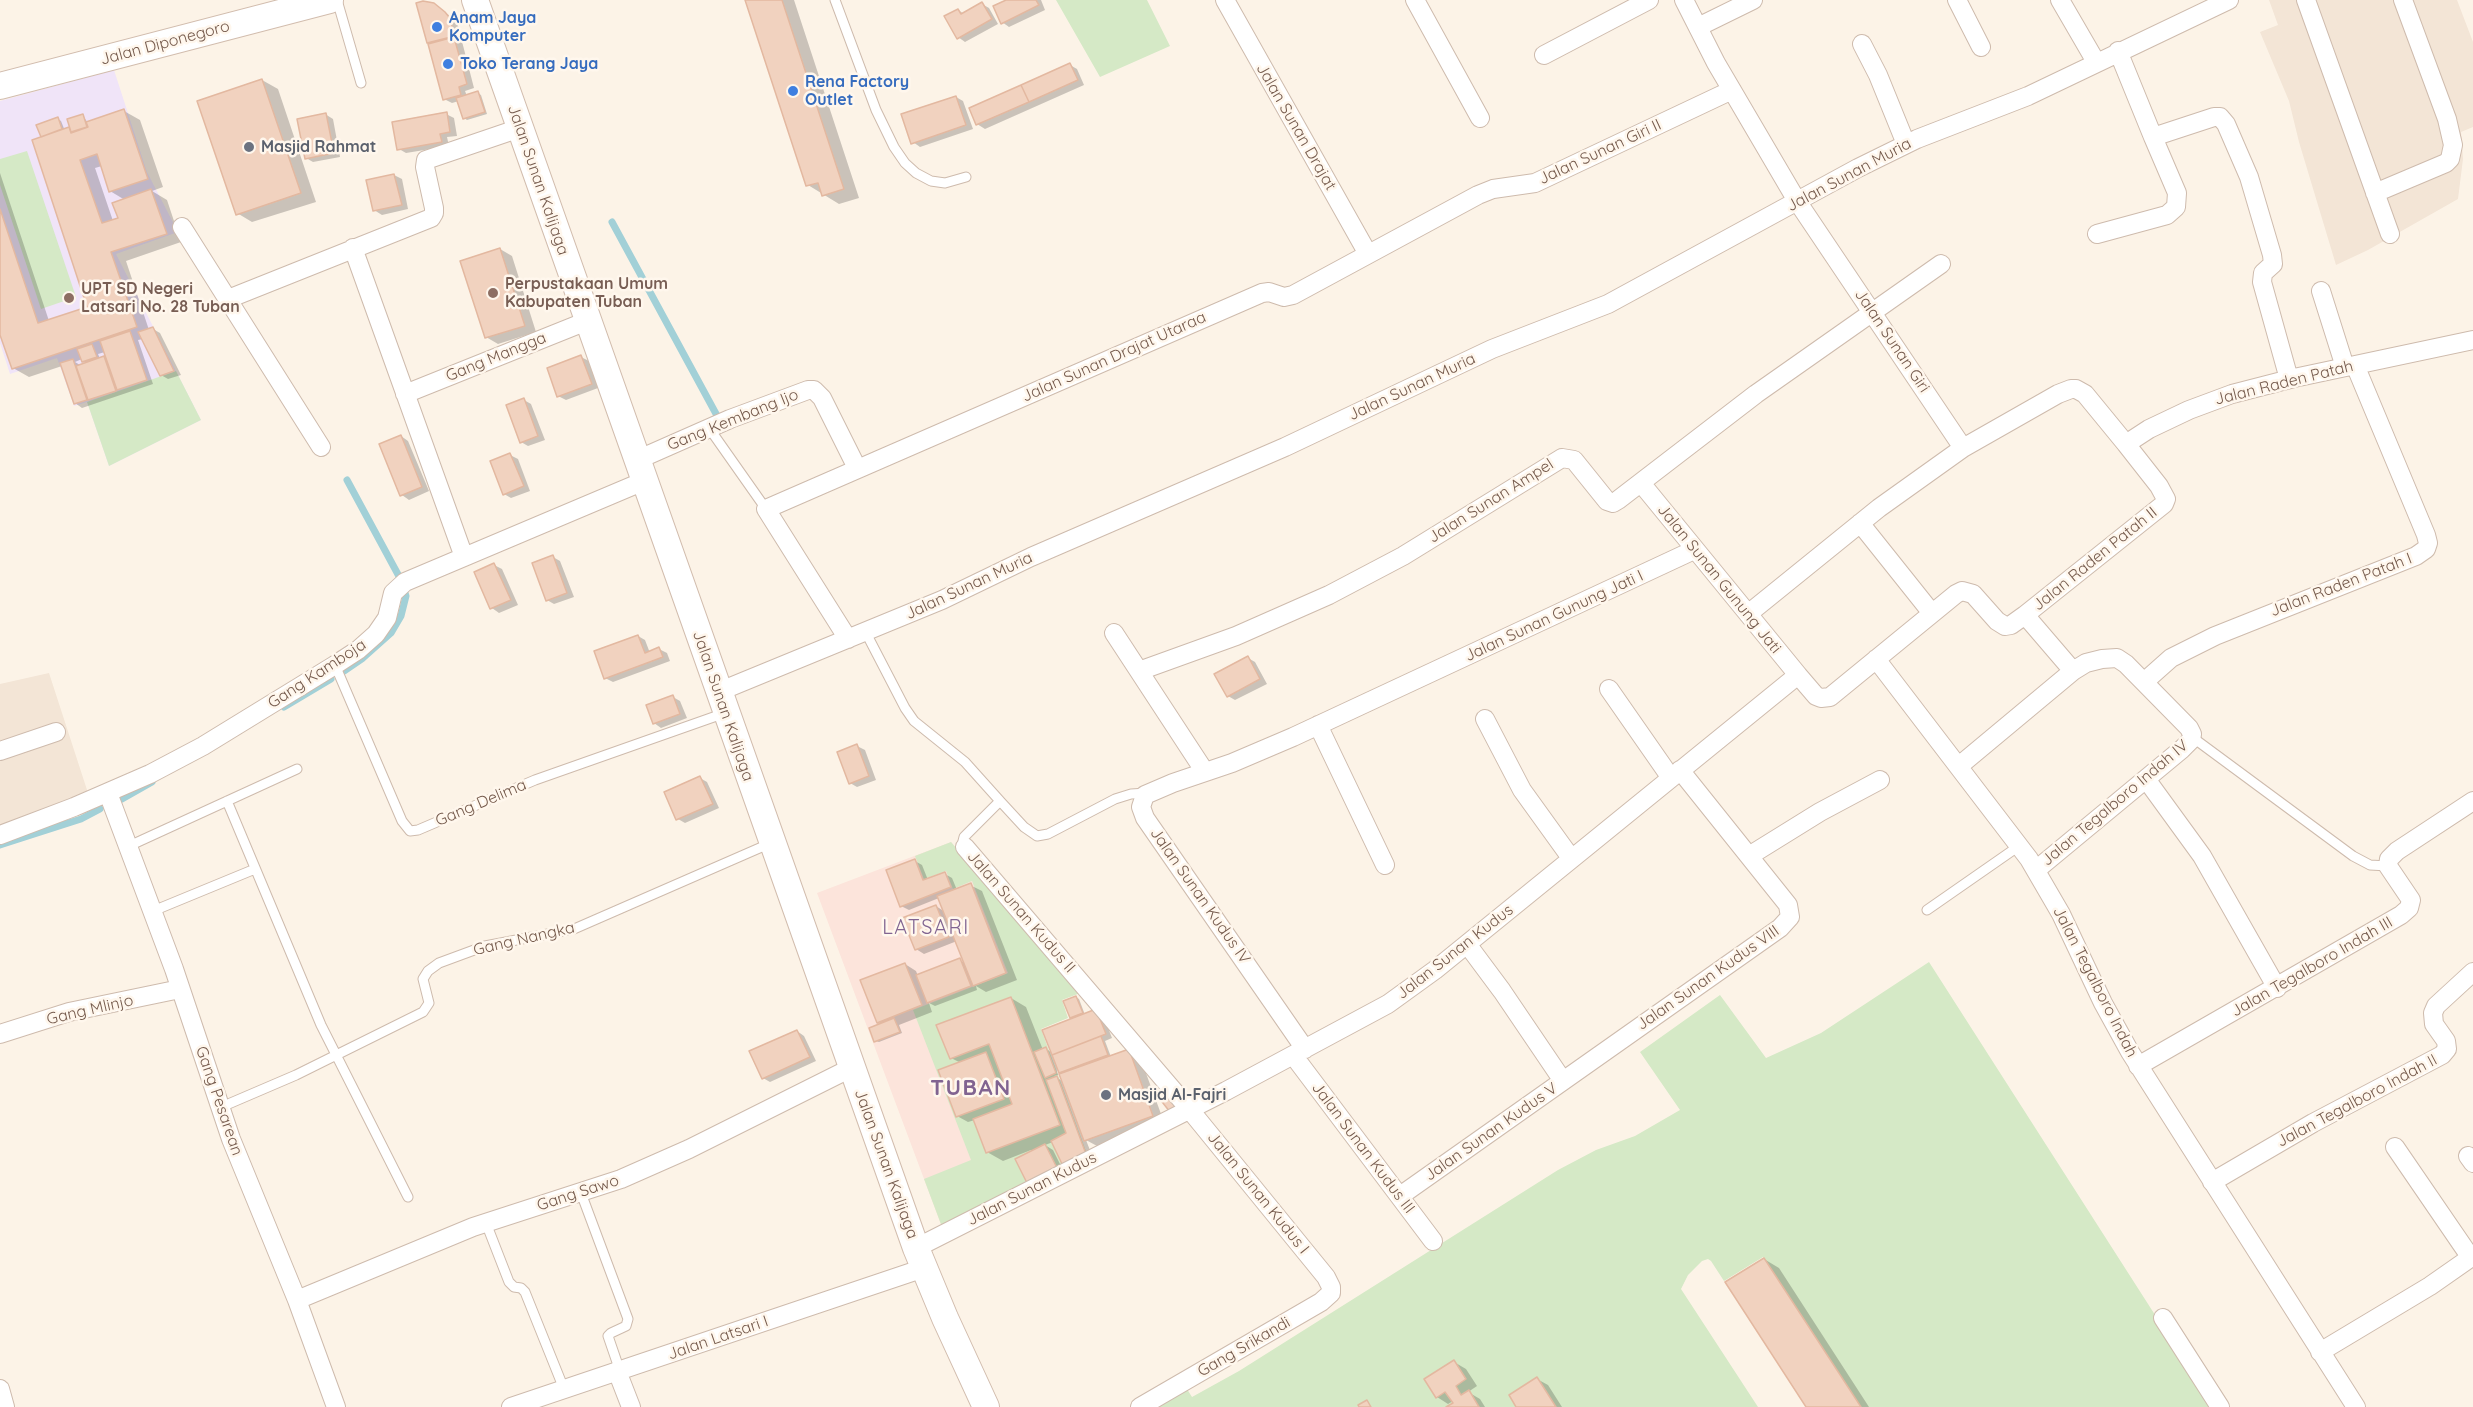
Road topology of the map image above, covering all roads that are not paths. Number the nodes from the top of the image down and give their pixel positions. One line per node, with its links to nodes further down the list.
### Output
1 (330, 0): 22 (main road, Jalan Diponegoro)
2 (337, 0): 21 (lane)
3 (475, 0): 25 (main road, Jalan Sunan Kalijaga)
4 (835, 0): 28 (lane)
5 (1224, 0): 35 (street, Jalan Sunan Drajat)
6 (1415, 0): 24 (street)
7 (1649, 0): 19 (street)
8 (1684, 0): 15 (street, Jalan Sunan Giri)
9 (1753, 0): 15 (street)
10 (1957, 0): 17 (street)
11 (2060, 0): 20 (street)
12 (2229, 0): 18 (street)
13 (2306, 0): 29 (street)
14 (2403, 0): 29 (street)
15 (1698, 27): 23 (street, Jalan Sunan Giri)
16 (1862, 44): 27 (street)
17 (1981, 47)
18 (2118, 51): 20 (street, Jalan Sunan Muria); 26 (street)
19 (1544, 55)
20 (2096, 62): 27 (street, Jalan Sunan Muria)
21 (361, 83)
22 (0, 86)
23 (1732, 90): 30 (street, Jalan Sunan Giri); 35 (street, Jalan Sunan Giri II)
24 (1480, 118)
25 (520, 128): 34 (street); 40 (main road, Jalan Sunan Kalijaga)
26 (2153, 137): 32 (street); 43 (street)
27 (1906, 144): 30 (street, Jalan Sunan Muria)
28 (966, 177)
29 (2375, 193): 33 (street)
30 (1797, 201): 39 (street, Jalan Sunan Giri); 59 (street, Jalan Sunan Muria)
31 (182, 226): 38 (street)
32 (2097, 234)
33 (2390, 234)
34 (353, 248): 38 (street); 44 (street)
35 (1368, 254): 49 (street, Jalan Sunan Drajat Utaraa)
36 (1941, 264): 39 (street, Jalan Sunan Ampel)
37 (2320, 291): 42 (street)
38 (228, 299): 47 (street)
39 (1872, 312): 48 (street, Jalan Sunan Giri); 51 (street, Jalan Sunan Ampel)
40 (587, 321): 44 (street, Gang Mangga); 50 (main road, Jalan Sunan Kalijaga)
41 (2473, 340): 42 (street, Jalan Raden Patah)
42 (2350, 366): 43 (street, Jalan Raden Patah); 67 (street, Jalan Raden Patah I)
43 (2289, 379): 46 (street, Jalan Raden Patah)
44 (405, 394): 55 (street)
45 (710, 428): 49 (street, Gang Kembang Ijo); 50 (street, Gang Kembang Ijo); 52 (lane)
46 (2126, 444): 48 (street); 58 (street, Jalan Raden Patah II)
47 (321, 447)
48 (1963, 448): 53 (street)
49 (857, 468): 52 (street, Jalan Sunan Drajat Utaraa)
50 (640, 470): 55 (street, Gang Kamboja); 69 (main road, Jalan Sunan Kalijaga)
51 (1641, 483): 54 (street, Jalan Sunan Gunung Jati); 64 (street, Jalan Sunan Ampel)
52 (766, 508): 61 (street)
53 (1860, 523): 56 (street); 57 (street)
54 (1694, 550): 57 (street, Jalan Sunan Gunung Jati); 71 (street, Jalan Sunan Gunung Jati I)
55 (464, 557): 63 (street, Gang Kamboja)
56 (1931, 612): 58 (street); 62 (street)
57 (1748, 614): 66 (street, Jalan Sunan Gunung Jati)
58 (2025, 615): 65 (street)
59 (866, 632): 61 (street, Jalan Sunan Muria); 84 (lane)
60 (1114, 633): 64 (street)
61 (848, 639): 69 (street, Jalan Sunan Muria)
62 (1876, 659): 66 (street); 75 (street, Jalan Tegalboro Indah)
63 (335, 665): 69 (lane, Gang Delima); 81 (street, Gang Kamboja)
64 (1138, 670): 77 (street)
65 (2073, 671): 67 (street, Jalan Tegalboro Indah IV); 75 (street)
66 (1798, 675): 78 (street, Jalan Sunan Kudus)
67 (2144, 681): 73 (street, Jalan Tegalboro Indah IV)
68 (1609, 689): 78 (street, Jalan Sunan Kudus VIII)
69 (722, 703): 87 (main road, Jalan Sunan Kalijaga)
70 (1485, 719): 92 (street)
71 (1318, 725): 77 (street); 93 (street)
72 (56, 732): 74 (street)
73 (2192, 737): 79 (street, Jalan Tegalboro Indah IV); 94 (lane)
74 (0, 751)
75 (1959, 766): 89 (street, Jalan Tegalboro Indah)
76 (297, 769): 83 (lane)
77 (1206, 772): 82 (street)
78 (1676, 774): 91 (street, Jalan Sunan Kudus VIII); 92 (street, Jalan Sunan Kudus)
79 (2146, 779): 96 (street, Jalan Tegalboro Indah IV); 101 (street)
80 (1880, 780): 91 (street)
81 (108, 793): 86 (street, Gang Kamboja); 88 (street, Gang Pesarean)
82 (1148, 793): 84 (lane); 104 (street, Jalan Sunan Kudus IV)
83 (227, 801): 88 (lane); 95 (lane)
84 (1000, 801): 90 (lane, Jalan Sunan Kudus II)
85 (2473, 801): 94 (street)
86 (0, 835)
87 (771, 843): 105 (lane, Gang Nangka); 107 (main road, Jalan Sunan Kalijaga)
88 (129, 846): 98 (street, Gang Pesarean)
89 (2019, 846): 96 (street, Jalan Tegalboro Indah); 97 (lane)
90 (965, 847): 110 (street, Jalan Sunan Kudus II)
91 (1749, 856): 108 (street, Jalan Sunan Kudus VIII)
92 (1571, 858): 99 (street, Jalan Sunan Kudus)
93 (1385, 865)
94 (2388, 866): 101 (street, Jalan Tegalboro Indah III)
95 (255, 869): 98 (lane); 105 (lane)
96 (2036, 870): 106 (street, Jalan Tegalboro Indah)
97 (1927, 910)
98 (153, 911): 102 (street, Gang Pesarean)
99 (1467, 944): 104 (street, Jalan Sunan Kudus); 108 (street, Jalan Sunan Kudus V)
100 (2473, 972): 112 (street, Jalan Tegalboro Indah II)
101 (2277, 988): 106 (street, Jalan Tegalboro Indah III)
102 (180, 989): 103 (street, Gang Mlinjo); 109 (street, Gang Pesarean)
103 (0, 1034)
104 (1299, 1052): 110 (street, Jalan Sunan Kudus); 114 (street, Jalan Sunan Kudus III)
105 (336, 1056): 109 (lane, Gang Nangka); 115 (lane)
106 (2138, 1066): 112 (street, Jalan Tegalboro Indah)
107 (851, 1068): 113 (street, Gang Sawo); 119 (main road, Jalan Sunan Kalijaga)
108 (1563, 1081): 114 (street, Jalan Sunan Kudus V)
109 (219, 1108): 121 (street, Gang Pesarean)
110 (1190, 1110): 119 (street, Jalan Sunan Kudus); 120 (street, Jalan Sunan Kudus I)
111 (2395, 1147): 118 (street)
112 (2212, 1182): 123 (street, Jalan Tegalboro Indah)
113 (581, 1193): 116 (street, Gang Sawo); 124 (lane)
114 (1400, 1196): 117 (street, Jalan Sunan Kudus III)
115 (408, 1197)
116 (486, 1223): 121 (street, Gang Sawo); 126 (lane)
117 (1434, 1241)
118 (2472, 1257): 123 (street)
119 (920, 1258): 124 (street, Jalan Latsari I); 131 (main road, Jalan Sunan Kalijaga)
120 (1326, 1277): 132 (street, Gang Srikandi)
121 (297, 1300): 128 (street, Gang Pesarean)
122 (2163, 1318): 133 (street)
123 (2320, 1352): 134 (street, Jalan Tegalboro Indah)
124 (619, 1371): 126 (street, Jalan Latsari I); 130 (street)
125 (0, 1389): 127 (street)
126 (564, 1389): 129 (street, Jalan Latsari I)
127 (5, 1407)
128 (336, 1407)
129 (511, 1407)
130 (632, 1407)
131 (986, 1407)
132 (1140, 1407)
133 (2220, 1407)
134 (2356, 1407)

